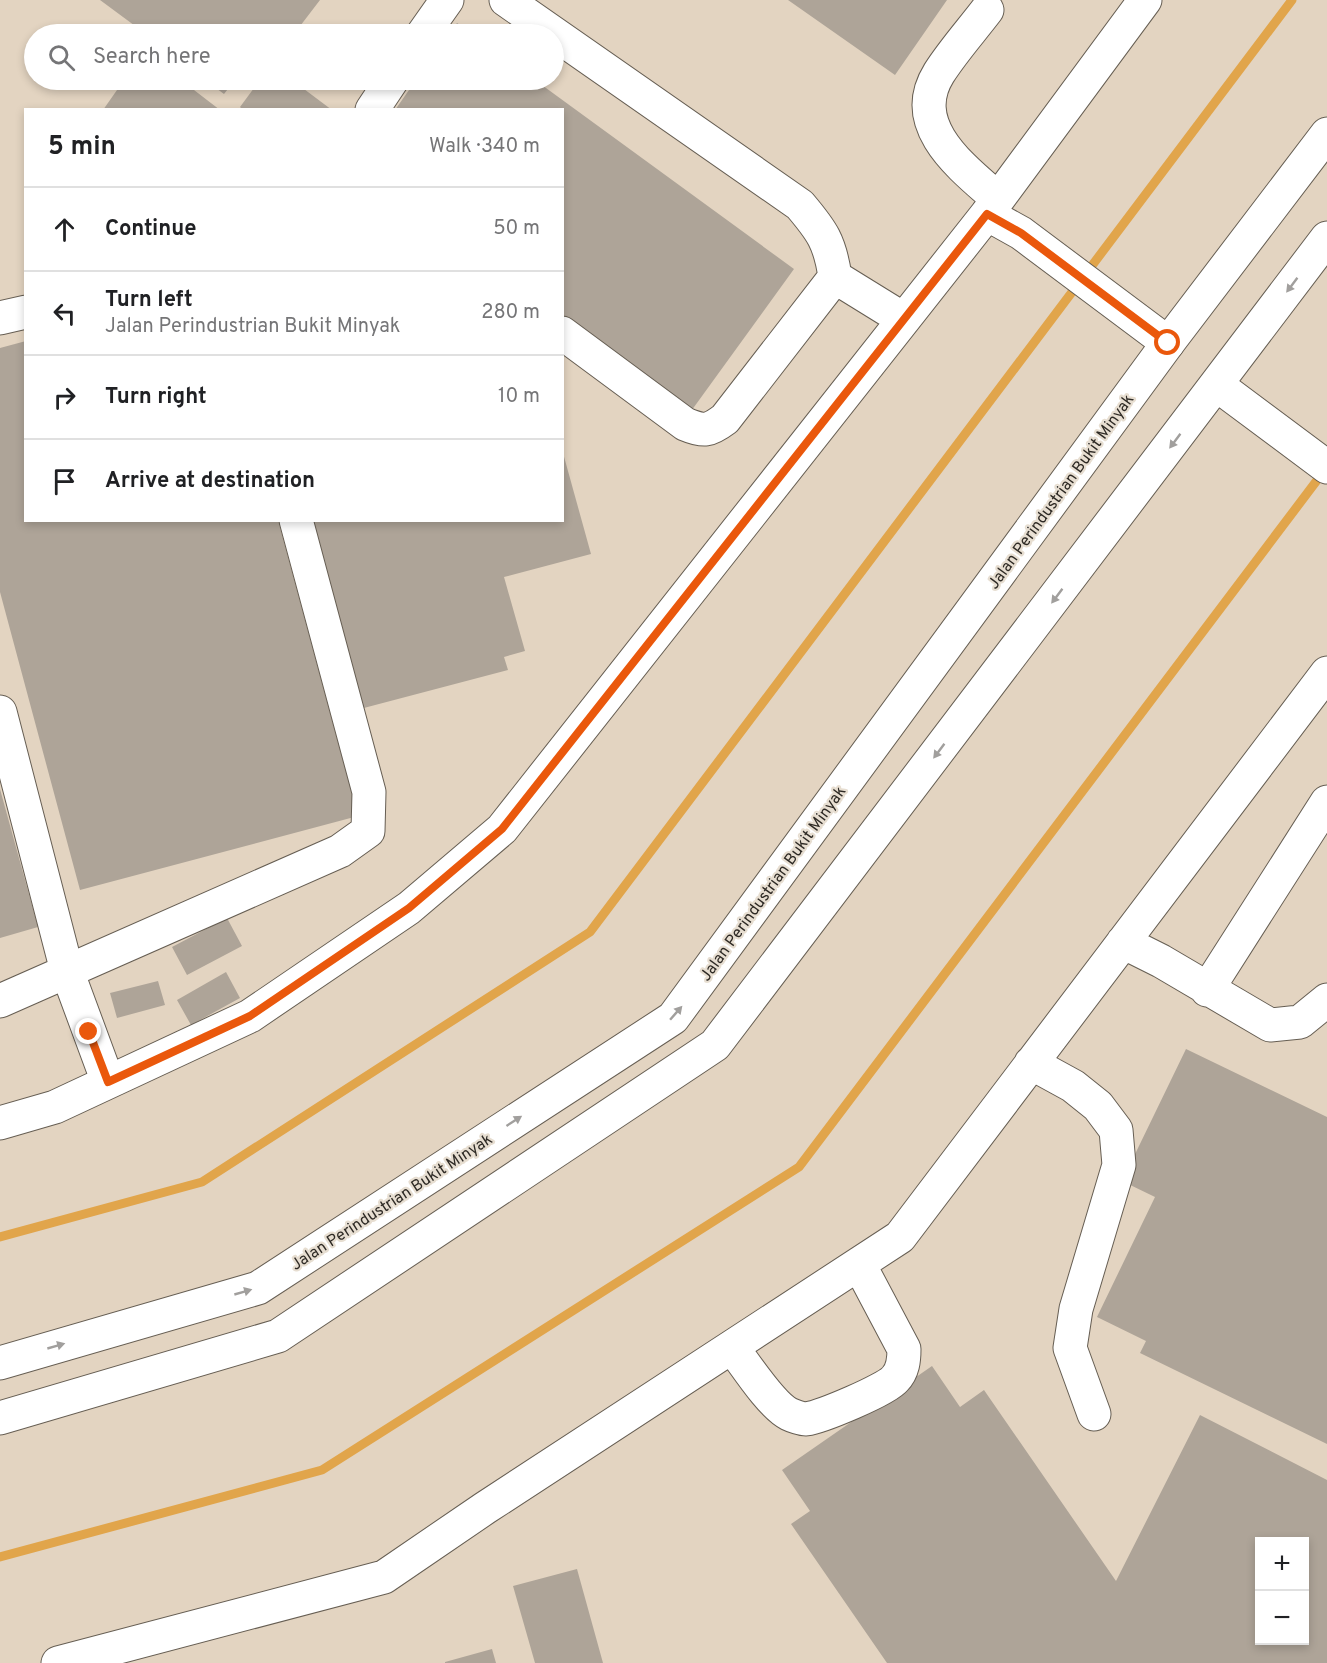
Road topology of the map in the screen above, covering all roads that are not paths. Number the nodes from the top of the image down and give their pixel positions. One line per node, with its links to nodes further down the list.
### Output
1 (447, 0): 5 (main road)
2 (506, 0): 6 (main road)
3 (1145, 0): 11 (main road)
4 (987, 10): 11 (main road)
5 (430, 24)
6 (540, 24)
7 (564, 40): 13 (main road)
8 (386, 90): 9 (main road)
9 (373, 108)
10 (1327, 134): 18 (main road, Jalan Perindustrian Bukit Minyak)
11 (992, 206): 16 (main road); 18 (main road)
12 (1327, 238): 19 (main road, one-way to 19)
13 (835, 277): 16 (main road); 17 (main road)
14 (24, 312): 15 (main road)
15 (0, 318)
16 (903, 319): 31 (main road)
17 (564, 334)
18 (1168, 343): 35 (main road, Jalan Perindustrian Bukit Minyak, one-way to 18)
19 (1230, 393): 20 (main road); 37 (main road, one-way to 37)
20 (1327, 466)
21 (297, 522): 26 (main road)
22 (1327, 673): 25 (main road)
23 (0, 712): 26 (main road)
24 (1327, 802): 27 (main road)
25 (1123, 942): 27 (main road); 30 (main road)
26 (67, 971): 28 (main road); 31 (main road)
27 (1208, 990): 29 (main road)
28 (0, 1000)
29 (1327, 1000)
30 (1031, 1063): 33 (main road); 36 (main road)
31 (108, 1082): 32 (main road)
32 (0, 1123)
33 (859, 1264): 34 (main road); 34 (main road)
34 (732, 1347): 38 (main road)
35 (0, 1363)
36 (1094, 1414)
37 (0, 1418)
38 (135, 1653): 39 (main road)
39 (58, 1663)

